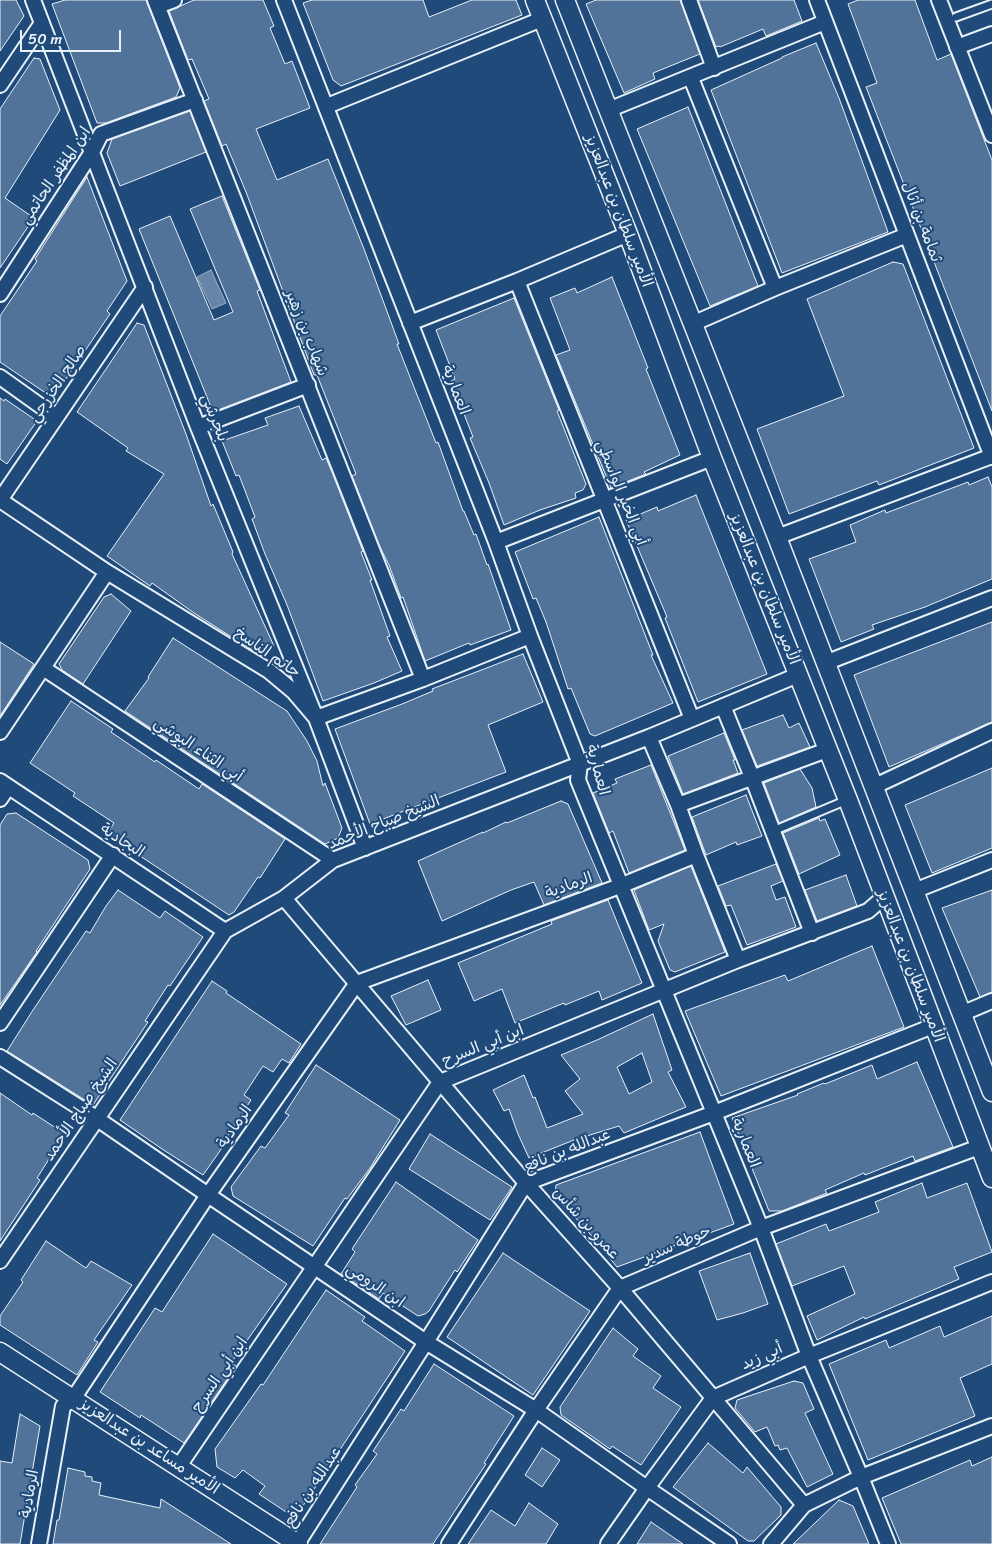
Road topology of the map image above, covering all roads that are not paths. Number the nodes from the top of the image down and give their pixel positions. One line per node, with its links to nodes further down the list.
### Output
1 (33, 0): 14 (street, بلجرشي)
2 (174, 0): 9 (street)
3 (284, 0): 21 (street, العمارية)
4 (535, 0): 12 (street, الأمير سلطان بن عبدالعزيز)
5 (565, 0): 22 (street, الأمير سلطان بن عبدالعزيز)
6 (689, 0): 17 (street)
7 (817, 0): 13 (street, ثمامة بن أثال)
8 (939, 0): 16 (street)
9 (156, 3): 20 (street, شهاب بن زهير)
10 (988, 3): 11 (lane)
11 (956, 17)
12 (542, 18): 21 (street); 25 (street, الأمير سلطان بن عبدالعزيز)
13 (824, 22): 17 (street); 26 (street, ثمامة بن أثال)
14 (42, 23): 19 (street); 24 (street, بلجرشي)
15 (992, 34): 16 (street)
16 (957, 47): 23 (street)
17 (714, 68): 18 (street)
18 (691, 78): 22 (street); 29 (street)
19 (0, 85)
20 (195, 100): 24 (street, ابن المظفر الحاتمي); 34 (street, شهاب بن زهير)
21 (327, 106): 31 (street, العمارية)
22 (608, 110): 32 (street, الأمير سلطان بن عبدالعزيز)
23 (992, 135)
24 (92, 152): 28 (street, بلجرشي); 30 (street, ابن المظفر الحاتمي)
25 (628, 234): 27 (street); 38 (street, الأمير سلطان بن عبدالعزيز)
26 (907, 235): 29 (street); 37 (street, ثمامة بن أثال)
27 (517, 281): 31 (street); 40 (street, أبي الخير الواسطي)
28 (145, 288): 35 (street, صالح الخزرجي); 36 (street, بلجرشي)
29 (775, 288): 32 (street)
30 (0, 294)
31 (410, 323): 42 (street, العمارية)
32 (692, 324): 41 (street, الأمير سلطان بن عبدالعزيز)
33 (0, 377): 35 (street)
34 (308, 385): 36 (street); 49 (street, شهاب بن زهير)
35 (56, 417): 39 (street, صالح الخزرجي)
36 (198, 427): 51 (street, بلجرشي)
37 (992, 457): 41 (street)
38 (712, 458): 40 (street); 48 (street, الأمير سلطان بن عبدالعزيز)
39 (0, 500): 43 (street, حاتم الناسخ)
40 (604, 500): 42 (street); 52 (street, أبي الخير الواسطي)
41 (777, 537): 46 (street, الأمير سلطان بن عبدالعزيز)
42 (496, 542): 45 (street, العمارية)
43 (107, 572): 47 (street); 51 (street, حاتم الناسخ)
44 (992, 598): 46 (street)
45 (530, 636): 49 (street); 57 (street, العمارية)
46 (825, 663): 60 (street, الأمير سلطان بن عبدالعزيز)
47 (43, 668): 54 (street); 68 (street, أبي الثناء البوشي)
48 (798, 675): 50 (street, الشيخ صباح الأحمد); 56 (street, الأمير سلطان بن عبدالعزيز)
49 (424, 679): 51 (street)
50 (723, 706): 52 (street, الشيخ صباح الأحمد); 58 (street)
51 (316, 718): 65 (street, بلجرشي)
52 (692, 719): 55 (street, الشيخ صباح الأحمد)
53 (992, 731): 60 (street)
54 (0, 732)
55 (649, 737): 57 (street, الشيخ صباح الأحمد); 63 (street)
56 (827, 750): 58 (street); 62 (street, الأمير سلطان بن عبدالعزيز)
57 (580, 764): 65 (street, الشيخ صباح الأحمد); 70 (street, العمارية)
58 (752, 777): 63 (street); 64 (street)
59 (4, 784): 61 (street); 66 (street, البجادية)
60 (875, 786): 71 (street, الأمير سلطان بن عبدالعزيز)
61 (0, 800)
62 (848, 800): 64 (lane); 72 (street, الأمير سلطان بن عبدالعزيز)
63 (678, 805): 67 (street)
64 (773, 831): 75 (street)
65 (364, 848): 68 (street, الشيخ صباح الأحمد)
66 (112, 855): 74 (street, البجادية); 81 (street)
67 (696, 855): 70 (street, الرمادية); 76 (street)
68 (333, 860): 73 (street, الشيخ صباح الأحمد)
69 (992, 860): 71 (street)
70 (620, 886): 77 (street, الرمادية); 78 (street, العمارية)
71 (914, 891): 80 (street, الأمير سلطان بن عبدالعزيز)
72 (884, 897): 75 (street, ابن أبي السرح); 82 (street, الأمير سلطان بن عبدالعزيز)
73 (284, 898): 74 (street, الشيخ صباح الأحمد); 77 (street, عمرو بن شأس)
74 (225, 931): 87 (street, الشيخ صباح الأحمد)
75 (812, 933): 76 (street, ابن أبي السرح)
76 (738, 960): 78 (street, ابن أبي السرح)
77 (357, 983): 84 (street, عمرو بن شأس); 91 (street, الرمادية)
78 (664, 991): 84 (street, ابن أبي السرح); 86 (street, العمارية)
79 (992, 1002): 80 (street)
80 (961, 1014): 85 (street, الأمير سلطان بن عبدالعزيز)
81 (0, 1023)
82 (933, 1026): 86 (street, عبدالله بن نافع); 88 (street, الأمير سلطان بن عبدالعزيز)
83 (0, 1057): 87 (street, ابن الرومي)
84 (440, 1082): 90 (street, عمرو بن شأس); 94 (street, ابن أبي السرح)
85 (992, 1092)
86 (714, 1113): 90 (street, عبدالله بن نافع); 92 (street, العمارية)
87 (96, 1118): 91 (street, ابن الرومي); 93 (street, الشيخ صباح الأحمد)
88 (979, 1146): 89 (street, الأمير سلطان بن عبدالعزيز); 92 (street, حوطة سدير)
89 (992, 1178)
90 (526, 1184): 96 (street, عمرو بن شأس); 97 (street, عبدالله بن نافع)
91 (208, 1196): 94 (street, ابن الرومي); 100 (street, الرمادية)
92 (761, 1228): 96 (street, حوطة سدير); 99 (street, العمارية)
93 (0, 1261)
94 (315, 1267): 97 (street, ابن الرومي); 104 (street, ابن أبي السرح)
95 (992, 1282): 99 (street, أبي زيد)
96 (620, 1288): 101 (street, عمرو بن شأس); 102 (street)
97 (426, 1342): 102 (street, ابن الرومي); 109 (street, عبدالله بن نافع)
98 (0, 1352): 100 (street, الأمير مساعد بن عبدالعزيز)
99 (809, 1356): 101 (street, أبي زيد); 105 (street, العمارية)
100 (73, 1398): 104 (street, الأمير مساعد بن عبدالعزيز); 108 (street, الرمادية)
101 (713, 1398): 106 (street); 107 (street, عمرو بن شأس)
102 (536, 1410): 106 (street, ابن الرومي); 110 (street)
103 (992, 1426): 105 (street)
104 (179, 1466): 109 (street, الأمير مساعد بن عبدالعزيز)
105 (861, 1477): 107 (street); 114 (street, العمارية)
106 (647, 1488): 111 (street); 112 (street, ابن الرومي)
107 (804, 1505): 113 (street)
108 (39, 1544)
109 (297, 1544)
110 (448, 1544)
111 (608, 1544)
112 (729, 1544)
113 (770, 1544)
114 (888, 1544)

